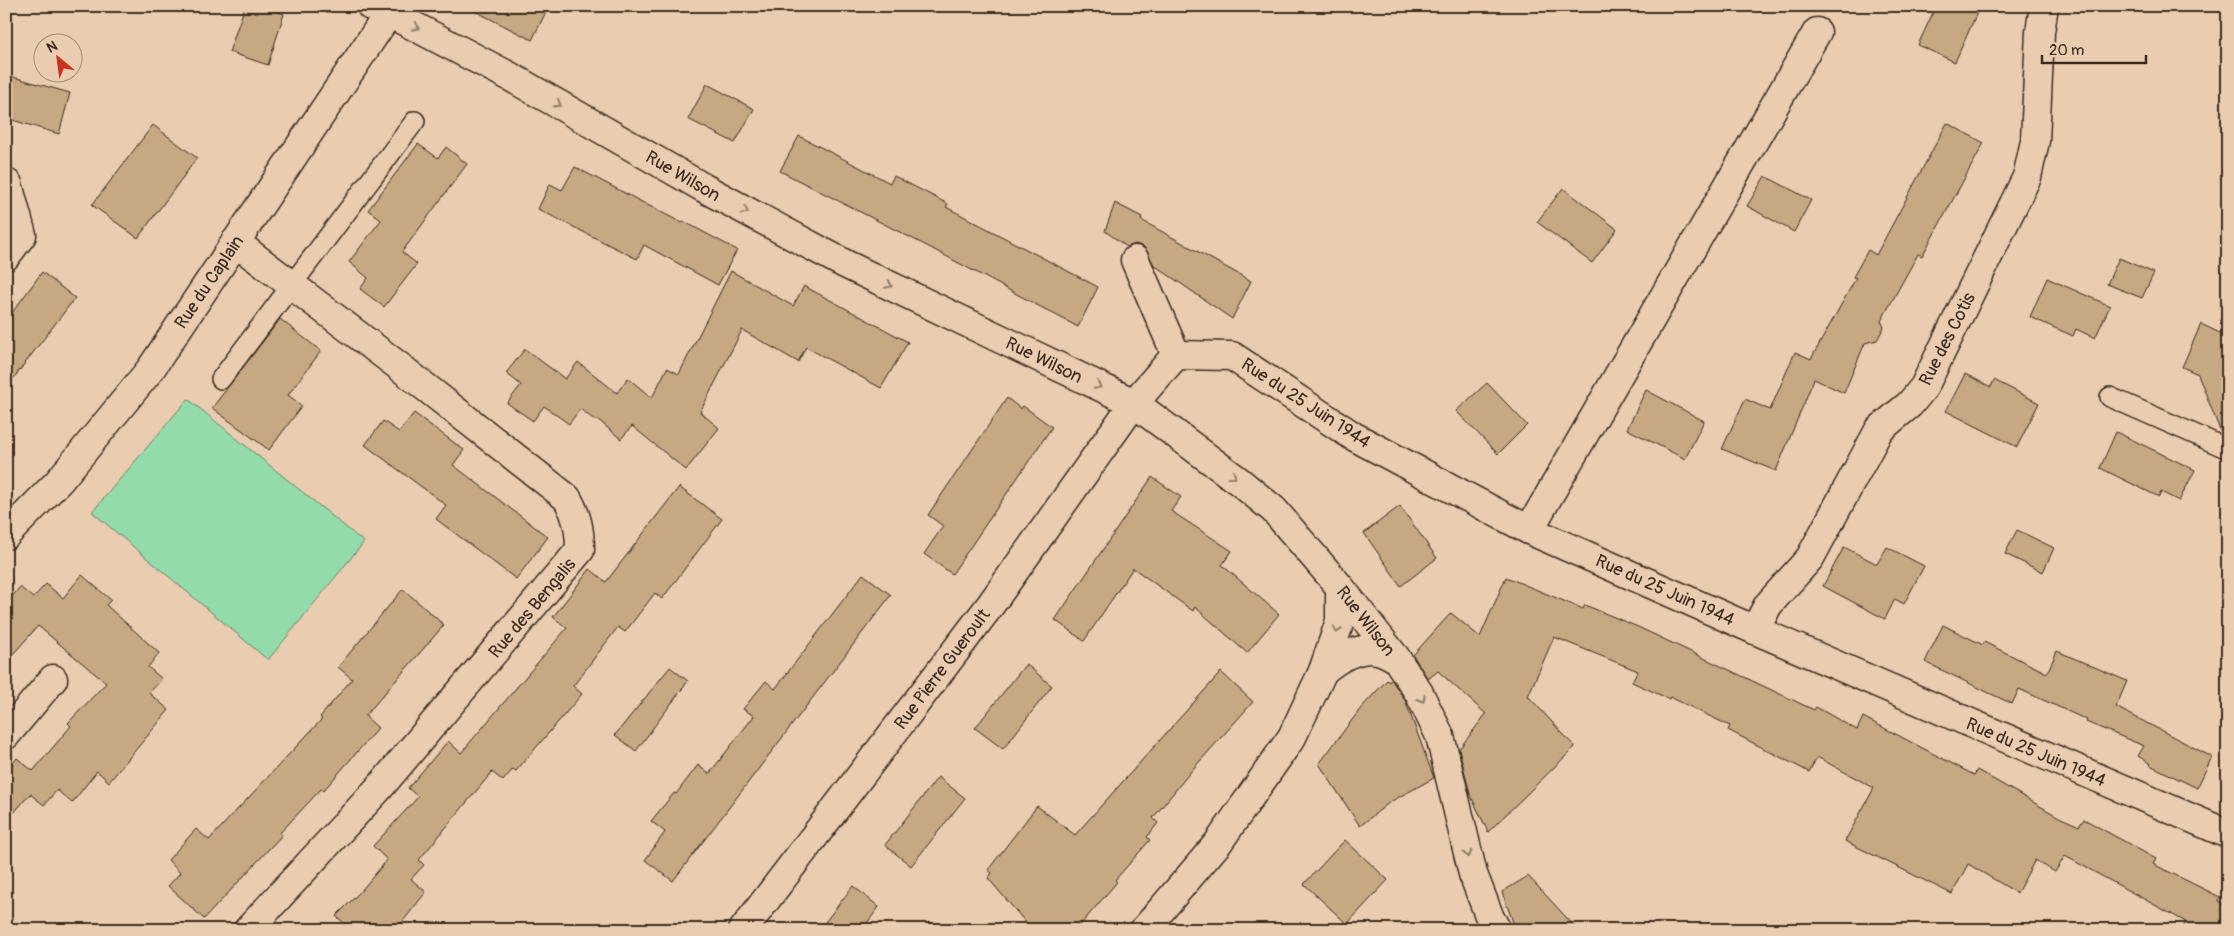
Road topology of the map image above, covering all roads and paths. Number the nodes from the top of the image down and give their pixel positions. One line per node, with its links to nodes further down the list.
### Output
1 (2044, 6): 18 (street, Rue des Cotis)
2 (386, 8): 6 (street, Rue du Caplain); 13 (street, Rue Wilson, one-way to 13)
3 (1817, 32): 15 (street)
4 (414, 121): 9 (lane)
5 (8, 184): 7 (street)
6 (235, 242): 9 (street, Rue des Bengalis); 16 (street, Rue du Caplain)
7 (6, 256)
8 (1135, 260): 10 (street)
9 (290, 285): 11 (lane); 25 (street, Rue des Bengalis)
10 (1176, 355): 13 (street); 15 (street, Rue du 25 Juin 1944)
11 (221, 379)
12 (2110, 397): 14 (lane)
13 (1134, 403): 17 (street, Rue Wilson, one-way to 17); 26 (street, Rue Pierre Gueroult)
14 (2228, 449)
15 (1529, 530): 18 (street, Rue du 25 Juin 1944)
16 (8, 531)
17 (1340, 587): 19 (street, Rue Wilson); 20 (street, one-way to 20)
18 (1755, 630): 23 (street, Rue du 25 Juin 1944)
19 (1396, 658): 20 (street); 24 (street, Rue Wilson, one-way to 24)
20 (1323, 671): 27 (street)
21 (53, 679): 22 (street)
22 (6, 735)
23 (2228, 834)
24 (1486, 926)
25 (248, 930)
26 (743, 930)
27 (1144, 930)

